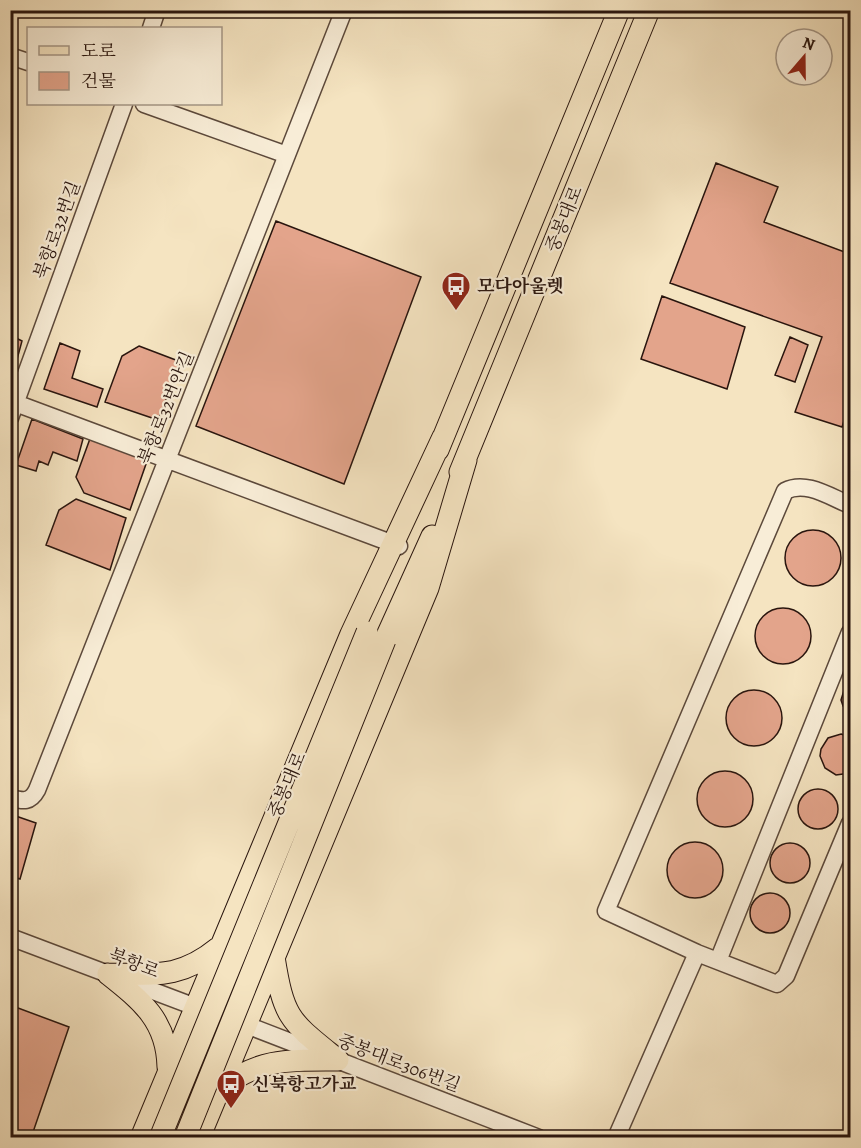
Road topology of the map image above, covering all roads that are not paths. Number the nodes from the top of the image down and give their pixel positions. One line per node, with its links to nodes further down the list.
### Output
1 (157, 10): 5 (street)
2 (344, 10): 10 (street, 북항로32번안길)
3 (619, 10): 15 (main road, 중봉대로)
4 (649, 10): 13 (main road, 중봉대로)
5 (151, 27)
6 (10, 56): 7 (street)
7 (27, 62)
8 (124, 105): 11 (street, 북항로32번길)
9 (147, 105): 10 (street)
10 (287, 155): 12 (street, 북항로32번안길)
11 (12, 407): 12 (street, 북항로32번길)
12 (168, 458): 15 (street, 북항로32번길); 18 (street, 북항로32번안길)
13 (466, 460): 17 (main road, 중봉대로); 23 (main road, 중봉대로)
14 (850, 505): 22 (street)
15 (396, 545): 17 (main road, 중봉대로); 21 (main road, 중봉대로)
16 (850, 632): 24 (street)
17 (376, 636): 32 (main road, 중봉대로, bridge); 33 (main road, 중봉대로, bridge)
18 (10, 798)
19 (850, 823): 24 (street)
20 (10, 937): 25 (street, 북항로)
21 (219, 947): 25 (main road); 26 (main road, 중봉대로)
22 (697, 953): 24 (street); 36 (street)
23 (274, 956): 27 (main road, 중봉대로); 28 (main road)
24 (718, 961)
25 (108, 974): 26 (street, 북항로); 29 (main road)
26 (194, 1006): 27 (street, 북항로); 29 (main road, 중봉대로)
27 (245, 1024): 28 (street, 중봉대로306번길); 30 (main road, 중봉대로)
28 (338, 1060): 30 (main road); 35 (street, 중봉대로306번길)
29 (168, 1070): 31 (main road, 중봉대로)
30 (219, 1090): 34 (main road, 중봉대로)
31 (141, 1137)
32 (160, 1137)
33 (185, 1137)
34 (200, 1137)
35 (539, 1137)
36 (615, 1137)

